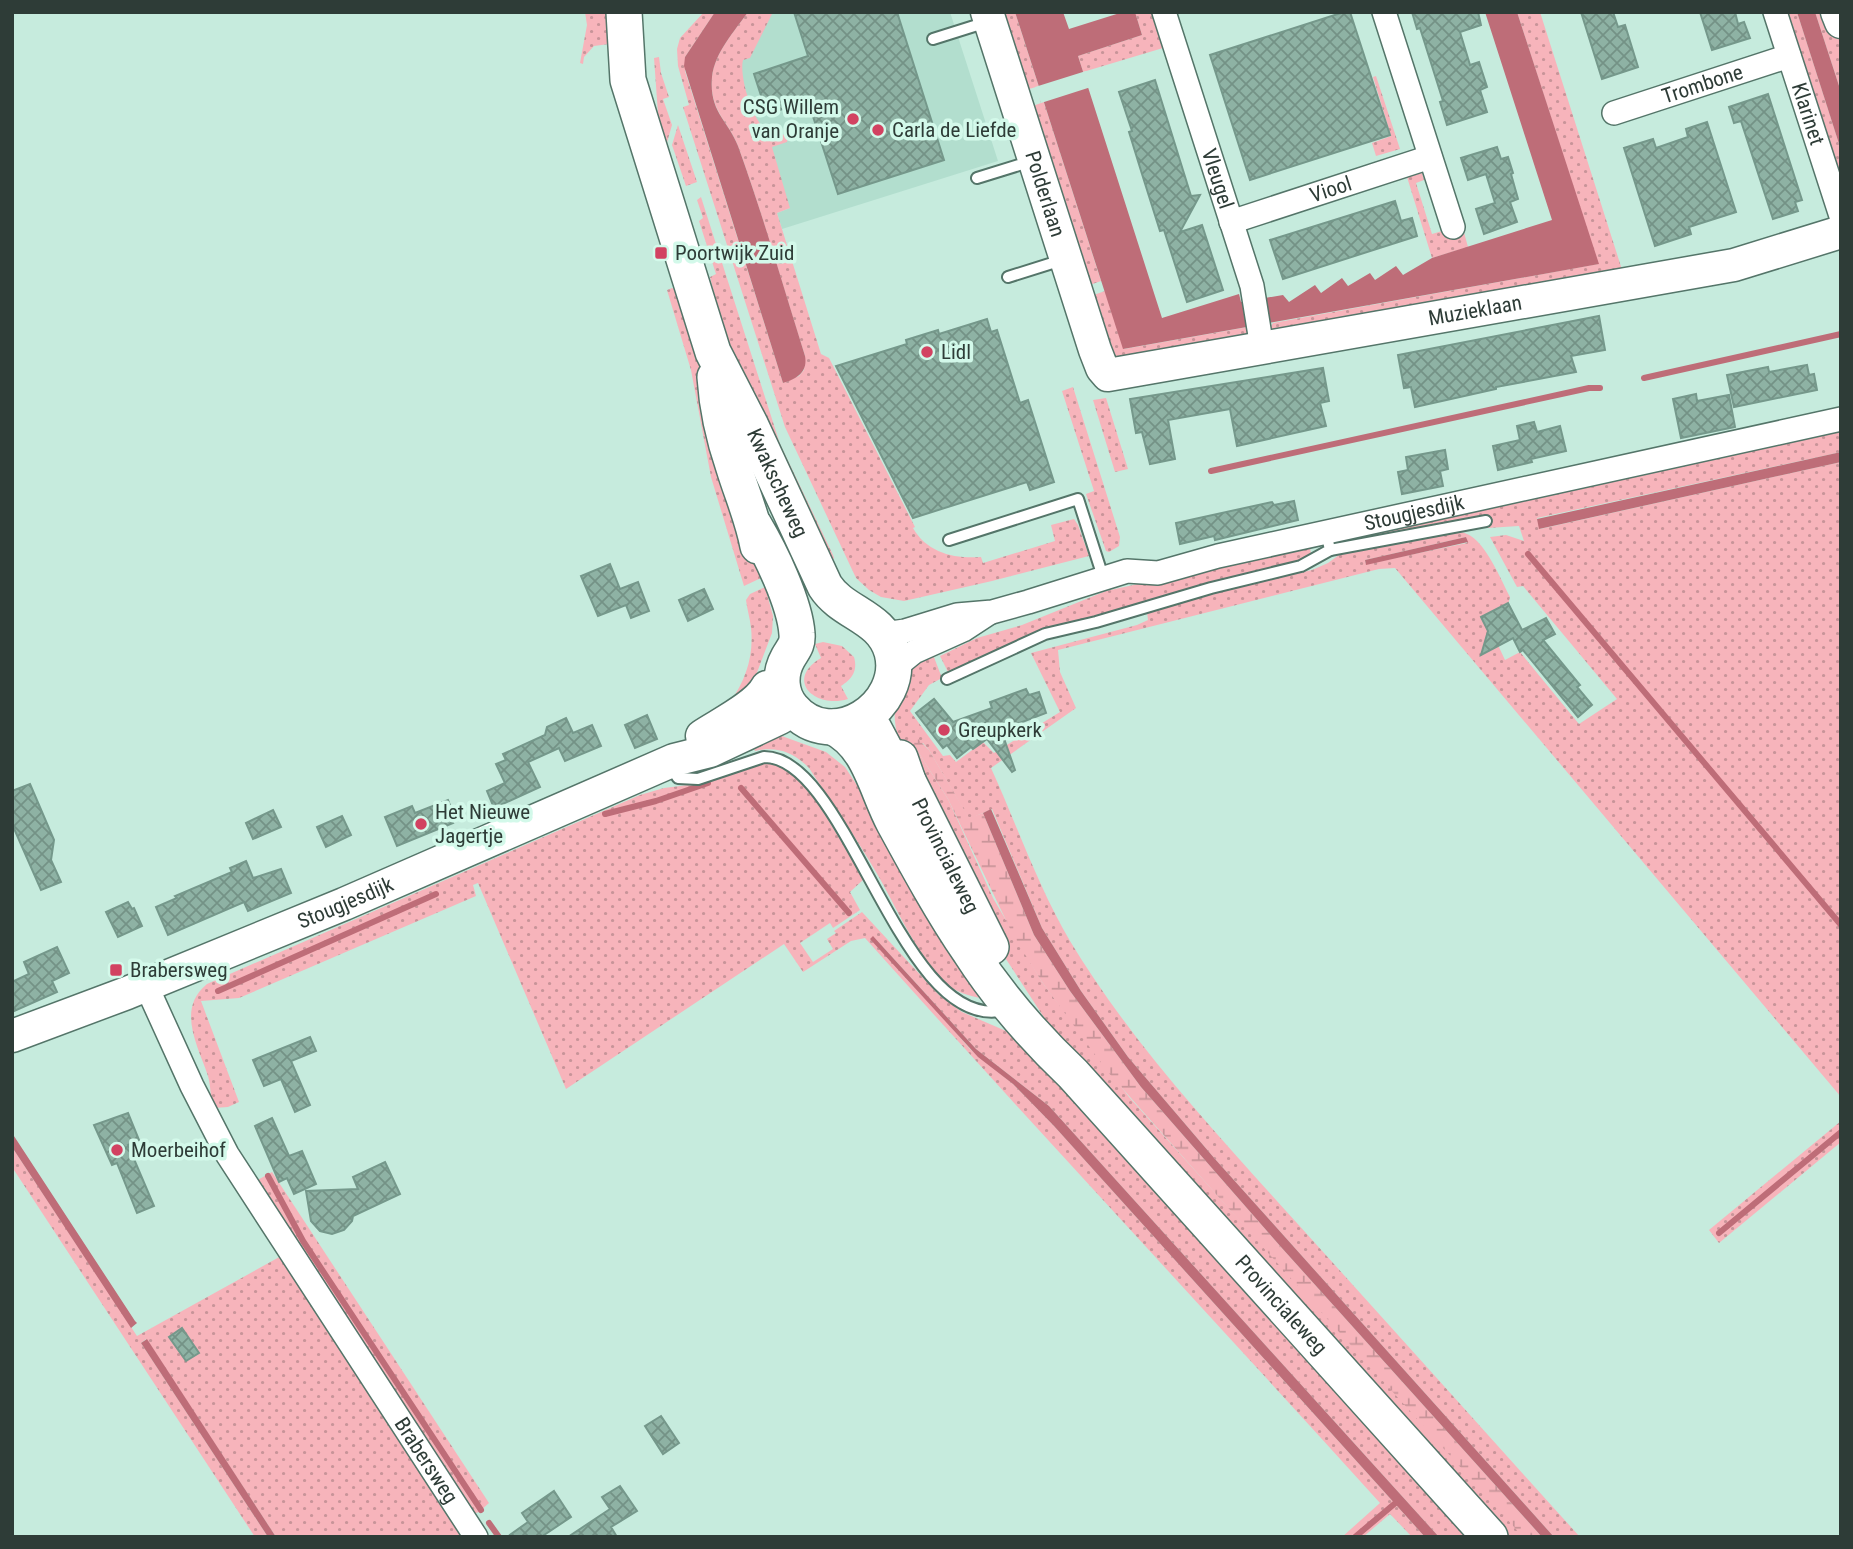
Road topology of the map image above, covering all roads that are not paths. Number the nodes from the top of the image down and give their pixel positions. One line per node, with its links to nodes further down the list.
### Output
1 (624, 12): 12 (main road, Kwakscheweg)
2 (648, 12): 12 (main road, Kwakscheweg)
3 (1164, 12): 17 (street, Vleugel)
4 (1384, 12): 13 (street)
5 (1775, 12): 10 (street, Klarinet)
6 (1838, 12): 8 (street)
7 (989, 17): 9 (lane); 14 (street, Polderlaan)
8 (1841, 22)
9 (933, 39)
10 (1789, 56): 11 (street, Trombone); 16 (street, Klarinet)
11 (1614, 113)
12 (644, 128): 23 (main road, Kwakscheweg)
13 (1430, 157): 17 (street, Viool); 18 (street)
14 (1035, 160): 15 (lane); 20 (street, Polderlaan)
15 (977, 178)
16 (1841, 216)
17 (1231, 222): 22 (street, Vleugel)
18 (1453, 227)
19 (1841, 232): 22 (street, Muzieklaan)
20 (1066, 258): 21 (lane); 24 (street, Polderlaan)
21 (1008, 277)
22 (1261, 338): 24 (street, Muzieklaan)
23 (713, 352): 31 (main road, Kwakscheweg); 32 (main road, Kwakscheweg)
24 (1106, 373)
25 (1841, 419): 28 (street, Stougjesdijk)
26 (1486, 521): 28 (lane)
27 (949, 540): 29 (lane)
28 (1328, 541): 29 (street, Stougjesdijk); 34 (lane)
29 (1104, 580): 30 (street, Stougjesdijk)
30 (992, 612): 31 (street, Stougjesdijk); 33 (street, Stougjesdijk)
31 (866, 627): 32 (main road); 33 (main road); 35 (main road)
32 (790, 631): 36 (main road)
33 (894, 669): 35 (main road)
34 (947, 679)
35 (874, 709): 36 (main road); 41 (main road, Provincialeweg)
36 (799, 717): 37 (street, Stougjesdijk); 39 (main road, Provincialeweg)
37 (671, 762): 38 (street, Stougjesdijk); 39 (lane)
38 (146, 985): 40 (street, Stougjesdijk); 42 (street, Brabersweg)
39 (1010, 1007): 41 (main road, Provincialeweg)
40 (12, 1036)
41 (1073, 1074): 43 (main road, Provincialeweg)
42 (476, 1537)
43 (1490, 1537)

